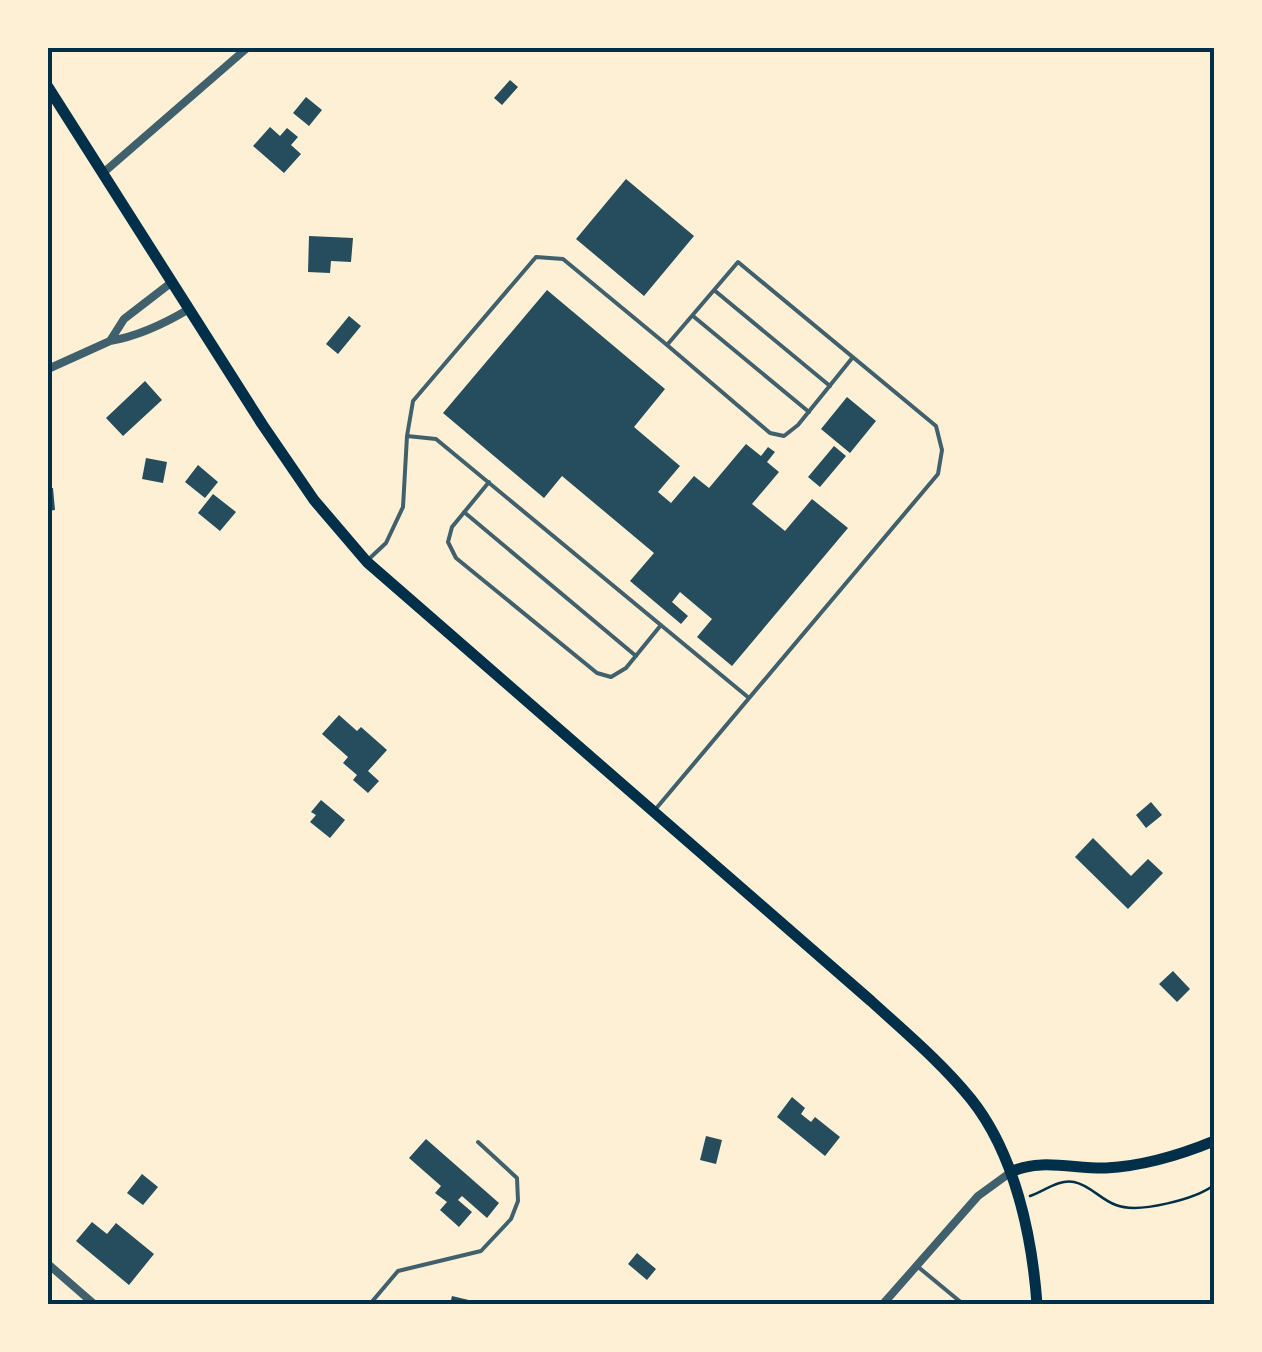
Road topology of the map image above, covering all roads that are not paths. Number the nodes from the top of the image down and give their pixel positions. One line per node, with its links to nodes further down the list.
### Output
1 (247, 48): 3 (street)
2 (48, 87): 3 (main road)
3 (103, 173): 4 (main road)
4 (172, 282): 6 (main road); 8 (street)
5 (714, 290): 7 (lane); 10 (lane); 12 (lane)
6 (189, 308): 8 (street); 17 (main road)
7 (692, 316): 9 (lane); 13 (lane)
8 (110, 341): 11 (street)
9 (667, 345): 13 (lane); 14 (lane)
10 (853, 358): 12 (lane); 20 (lane)
11 (48, 370)
12 (830, 386): 13 (lane)
13 (808, 412)
14 (407, 436): 15 (lane); 17 (lane)
15 (488, 482): 16 (lane); 18 (lane)
16 (464, 512): 19 (lane); 19 (lane)
17 (367, 562): 21 (main road)
18 (661, 625): 19 (lane); 20 (lane)
19 (636, 656)
20 (749, 698): 21 (lane)
21 (653, 812): 24 (main road)
22 (1214, 1141): 24 (main road)
23 (478, 1142): 28 (lane)
24 (1011, 1172): 26 (street); 31 (main road)
25 (48, 1264): 27 (street)
26 (917, 1266): 29 (street); 30 (lane)
27 (94, 1304)
28 (370, 1304)
29 (884, 1304)
30 (964, 1304)
31 (1037, 1304)

